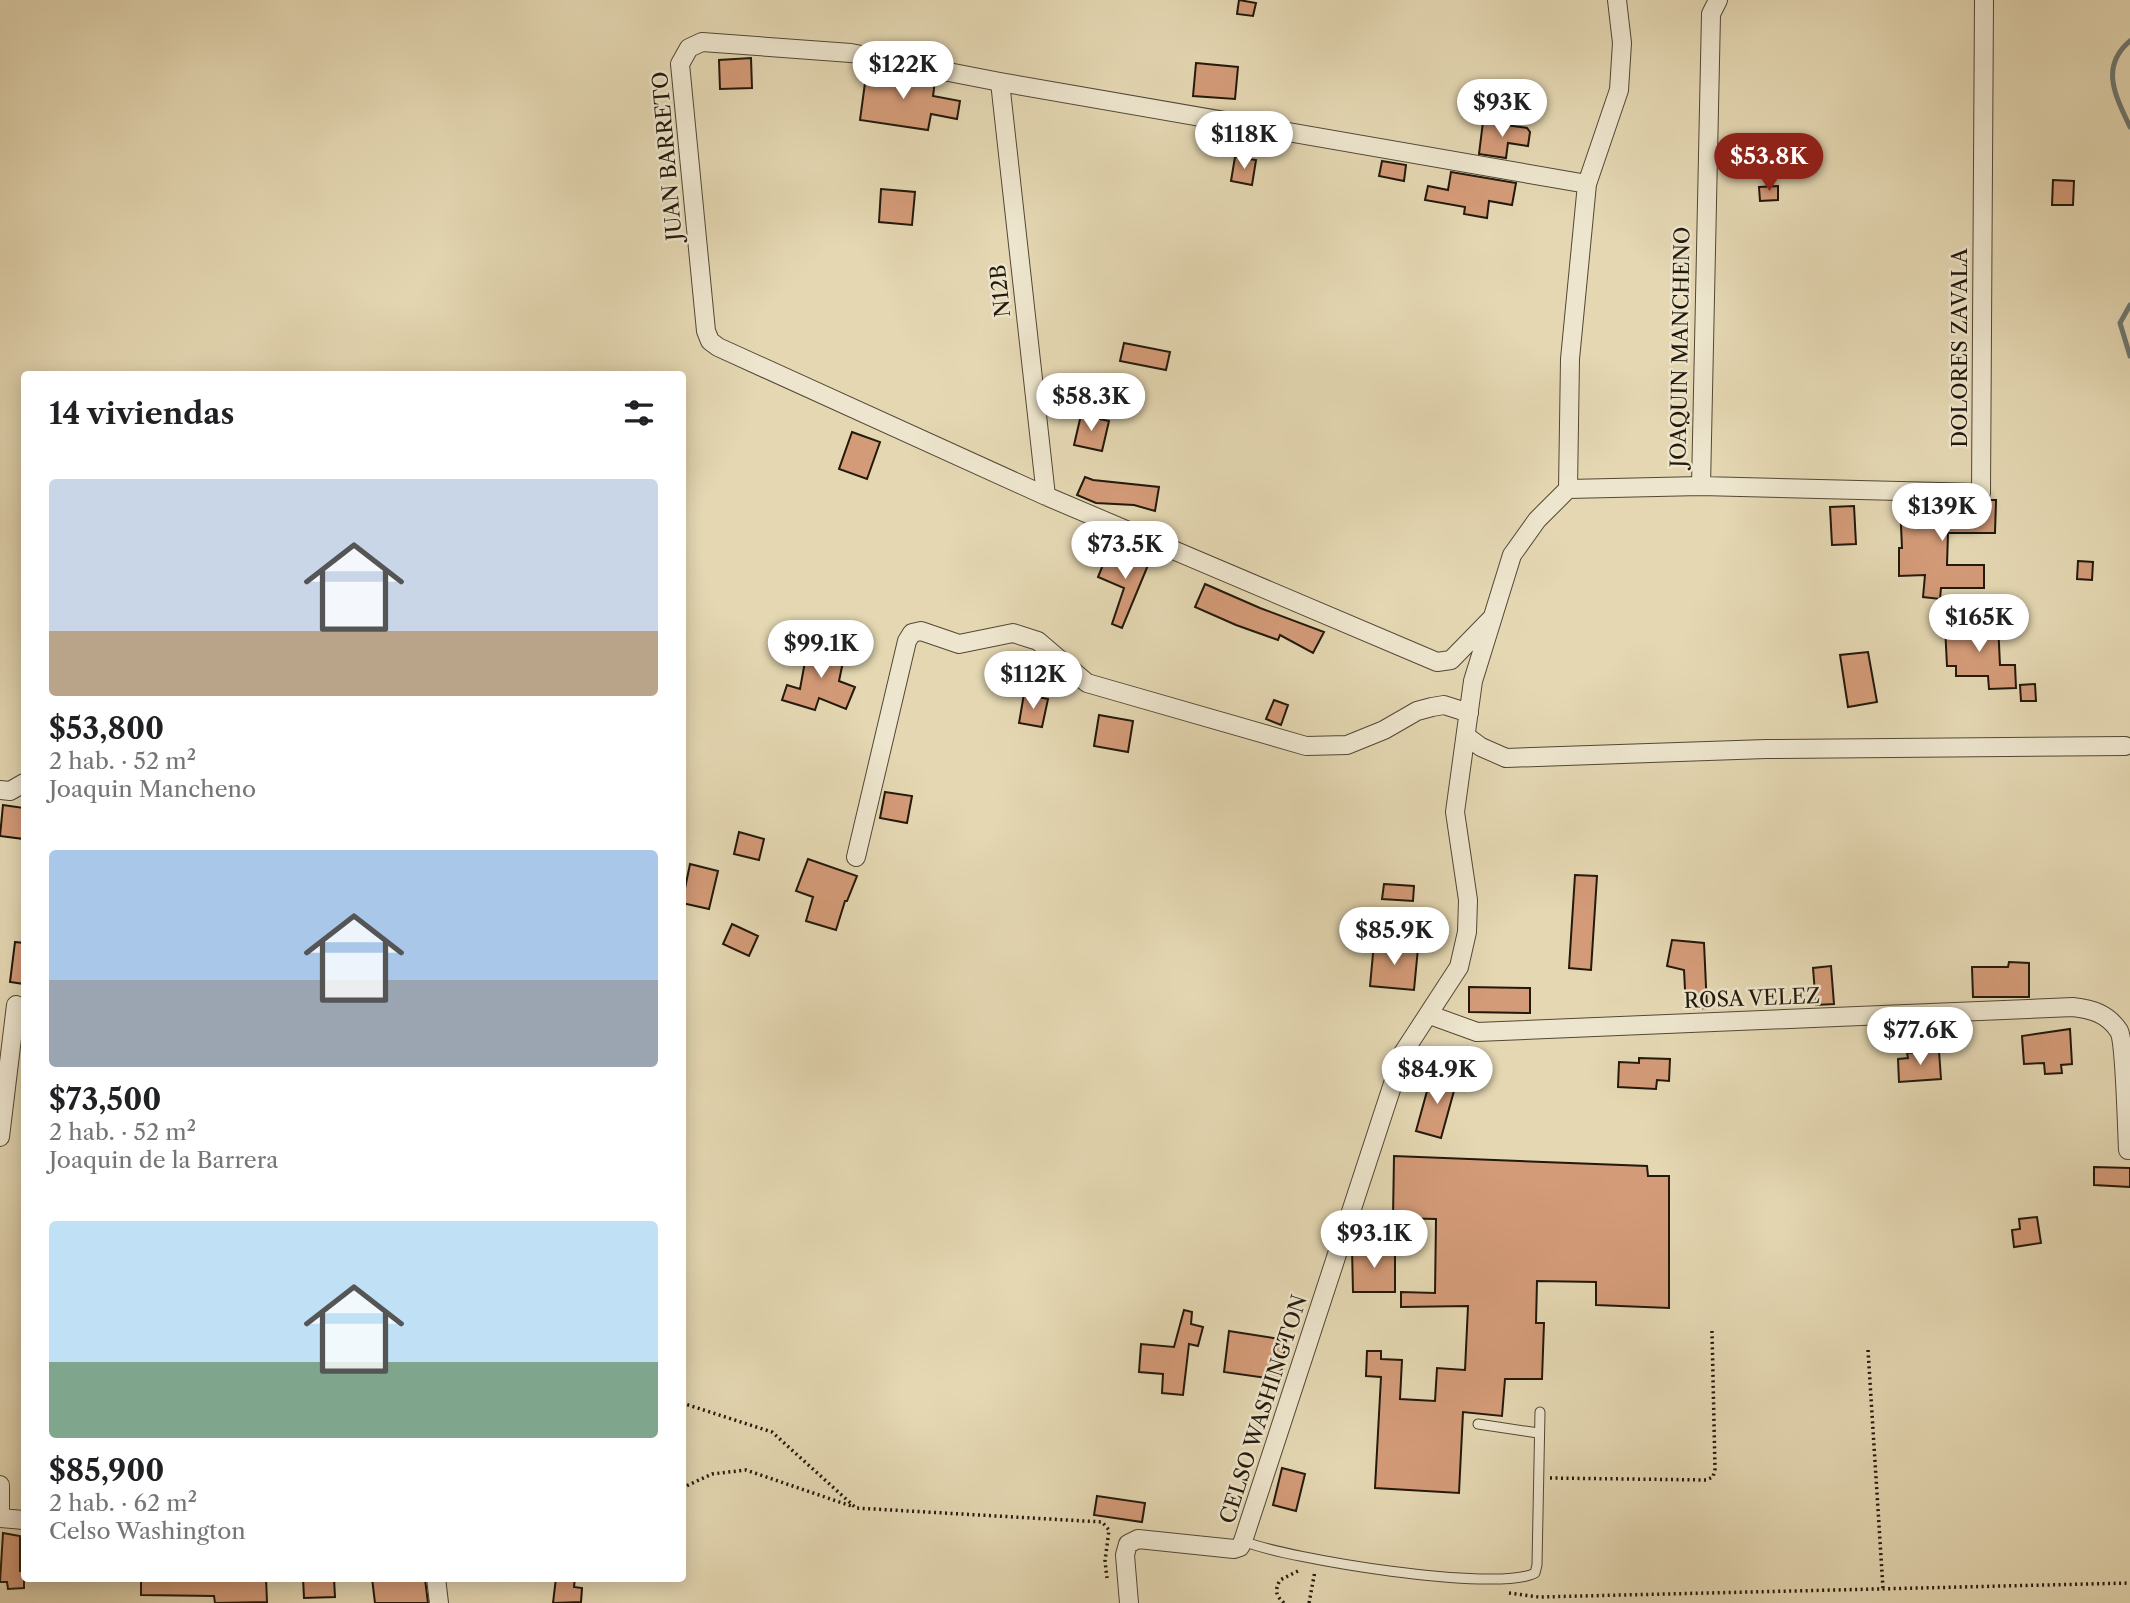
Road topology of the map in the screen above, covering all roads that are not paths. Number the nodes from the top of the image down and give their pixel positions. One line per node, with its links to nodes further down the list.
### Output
1 (1617, 0): 5 (street)
2 (1718, 0): 6 (street, JOAQUIN MANCHENO)
3 (1984, 0): 6 (street, DOLORES ZAVALA)
4 (1000, 82): 5 (street, JUAN BARRETO); 8 (street, N12B); 8 (street, JUAN BARRETO)
5 (1587, 184): 7 (street)
6 (1701, 486): 7 (street, DOLORES ZAVALA)
7 (1569, 489): 9 (street, CELSO WASHINGTON)
8 (1045, 496): 9 (street)
9 (1492, 618): 10 (street, CELSO WASHINGTON)
10 (1469, 713): 11 (street, CELSO WASHINGTON); 15 (street)
11 (1466, 736): 12 (street); 17 (street, CELSO WASHINGTON)
12 (2125, 746)
13 (21, 785): 14 (street)
14 (0, 790)
15 (856, 856)
16 (13, 1005): 18 (street)
17 (1430, 1015): 19 (street, ROSA VELEZ); 26 (street, CELSO WASHINGTON)
18 (0, 1137)
19 (2128, 1150)
20 (1540, 1412): 22 (lane)
21 (1478, 1424): 22 (lane)
22 (1538, 1433): 26 (lane)
23 (0, 1485): 24 (street)
24 (0, 1518): 25 (street)
25 (21, 1520)
26 (1244, 1541): 29 (street, CELSO WASHINGTON)
27 (436, 1582): 28 (street)
28 (439, 1603)
29 (1129, 1603)

